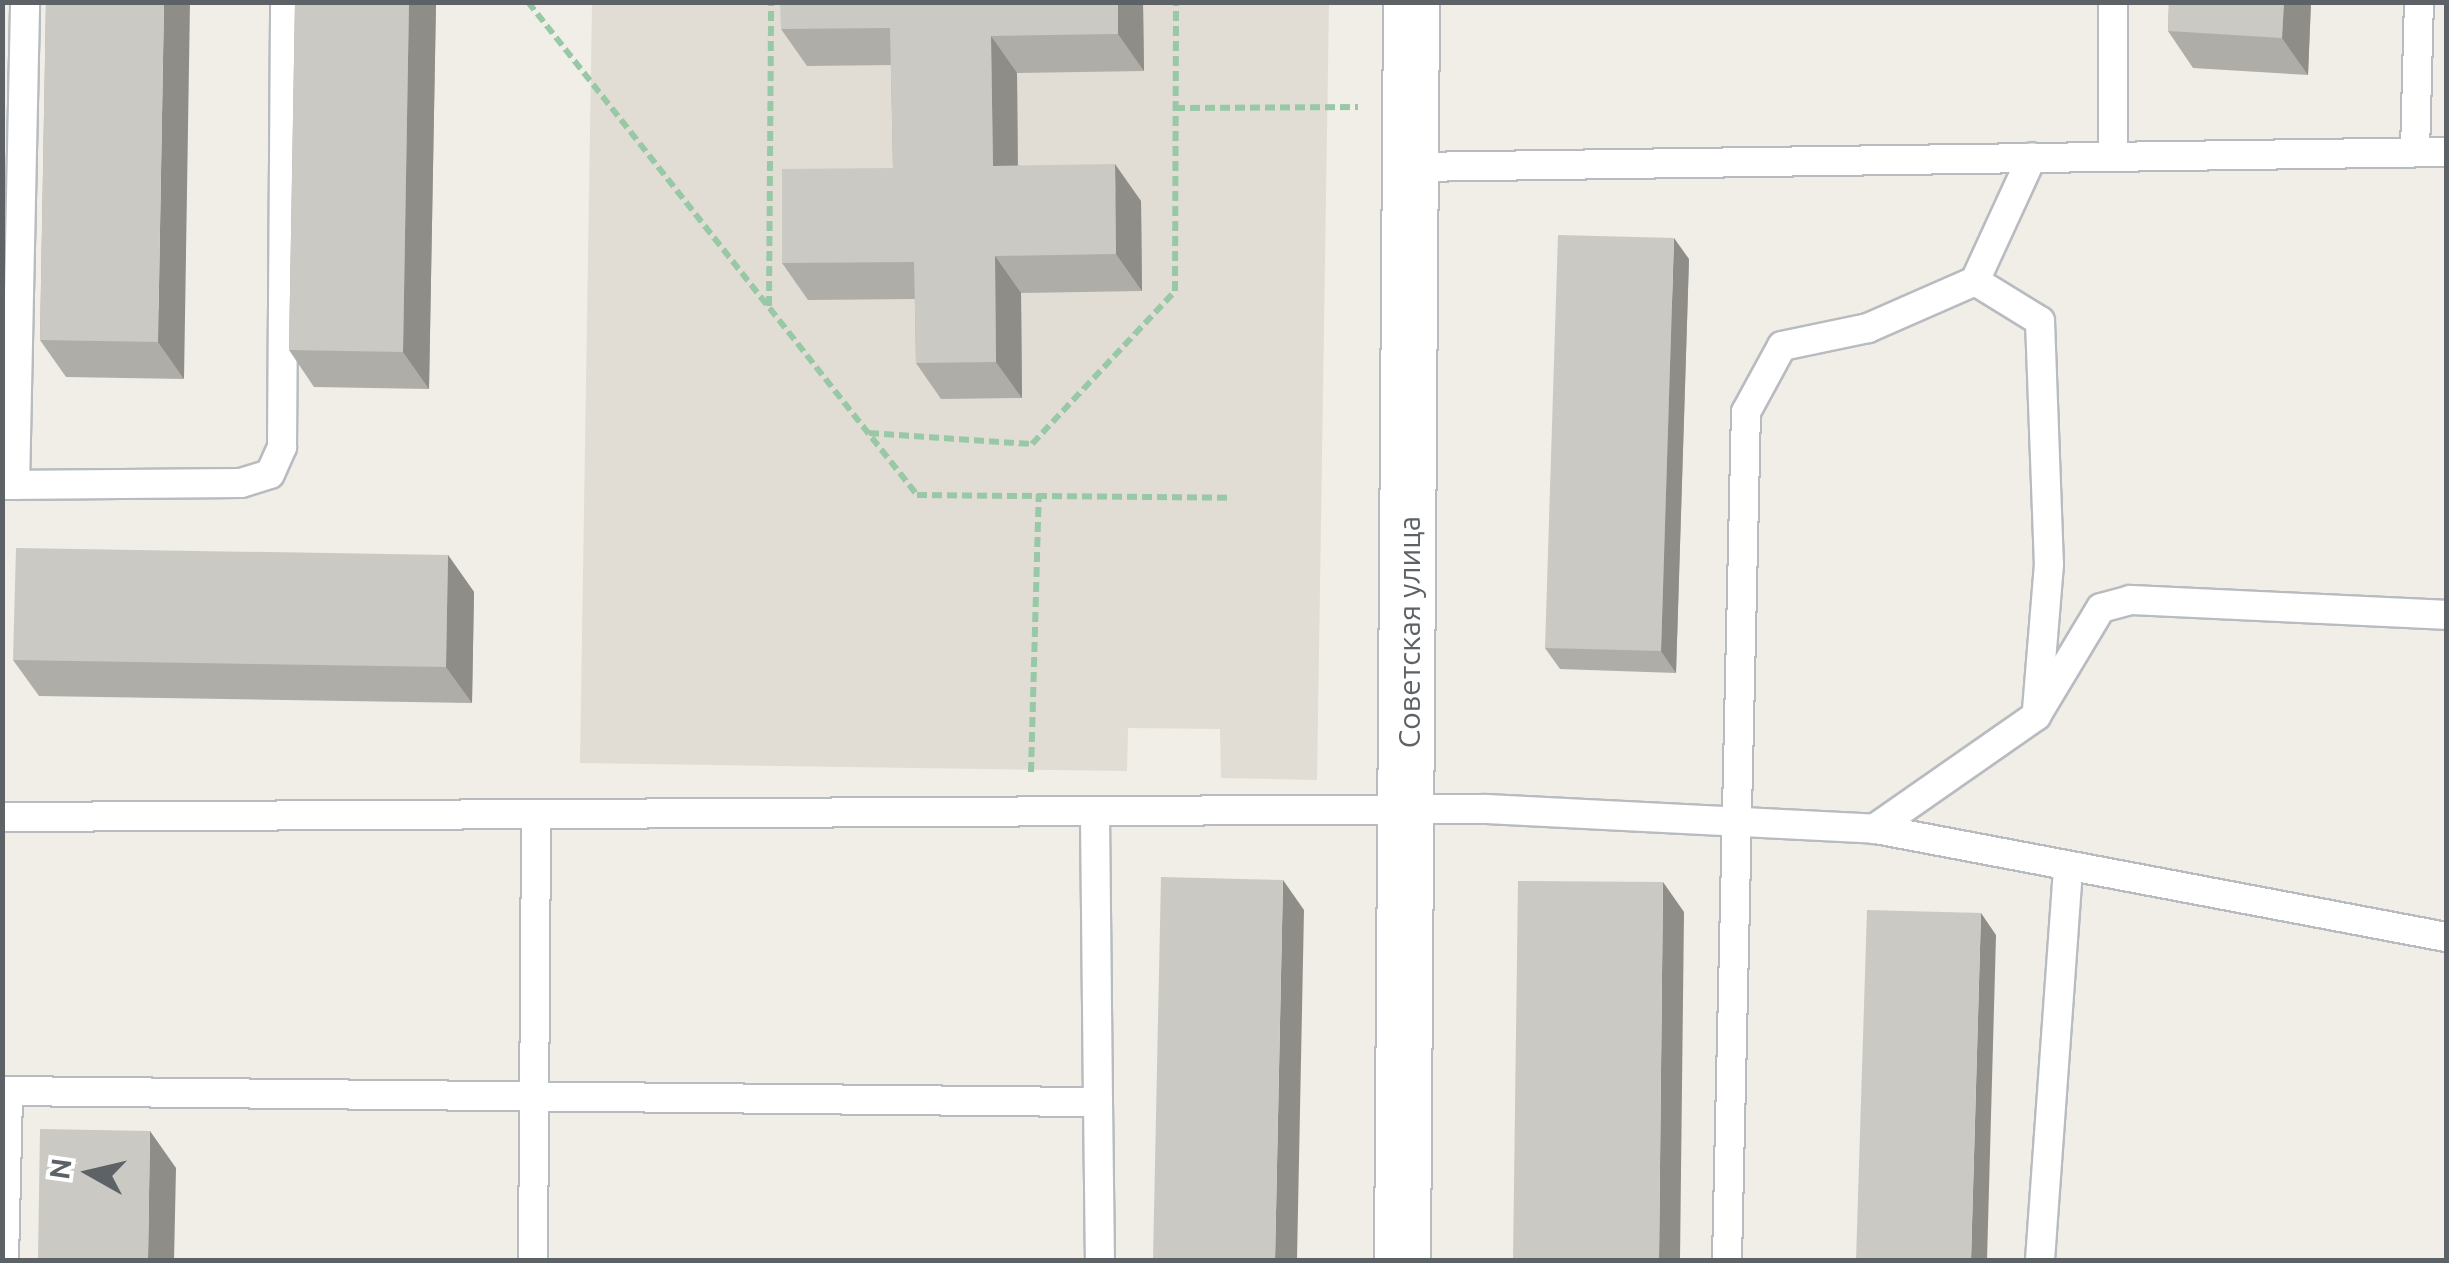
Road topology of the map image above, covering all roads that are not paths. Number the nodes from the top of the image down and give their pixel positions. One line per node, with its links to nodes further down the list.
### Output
1 (24, 2): 12 (lane)
2 (285, 2): 12 (lane)
3 (1411, 2): 10 (street, Советская улица)
4 (2113, 2): 8 (lane)
5 (2418, 2): 6 (lane)
6 (2416, 152): 7 (lane); 8 (lane)
7 (2446, 152)
8 (2113, 155): 9 (lane)
9 (2032, 156): 10 (lane); 11 (lane)
10 (1413, 167): 15 (street, Советская улица)
11 (1975, 282): 14 (lane); 19 (lane)
12 (8, 485)
13 (2446, 615): 14 (lane)
14 (2036, 716): 20 (lane)
15 (1408, 813): 16 (lane); 19 (lane); 29 (street, Советская улица)
16 (1095, 815): 17 (lane); 25 (lane)
17 (536, 816): 18 (lane); 24 (lane)
18 (2, 817)
19 (1740, 822): 20 (lane); 30 (lane)
20 (1874, 829): 21 (lane)
21 (2068, 869): 22 (lane); 31 (lane)
22 (2446, 937)
23 (5, 1091): 24 (lane); 26 (lane)
24 (534, 1096): 25 (lane); 27 (lane)
25 (1098, 1102): 28 (lane)
26 (4, 1260)
27 (533, 1260)
28 (1100, 1260)
29 (1402, 1260)
30 (1727, 1260)
31 (2040, 1260)

